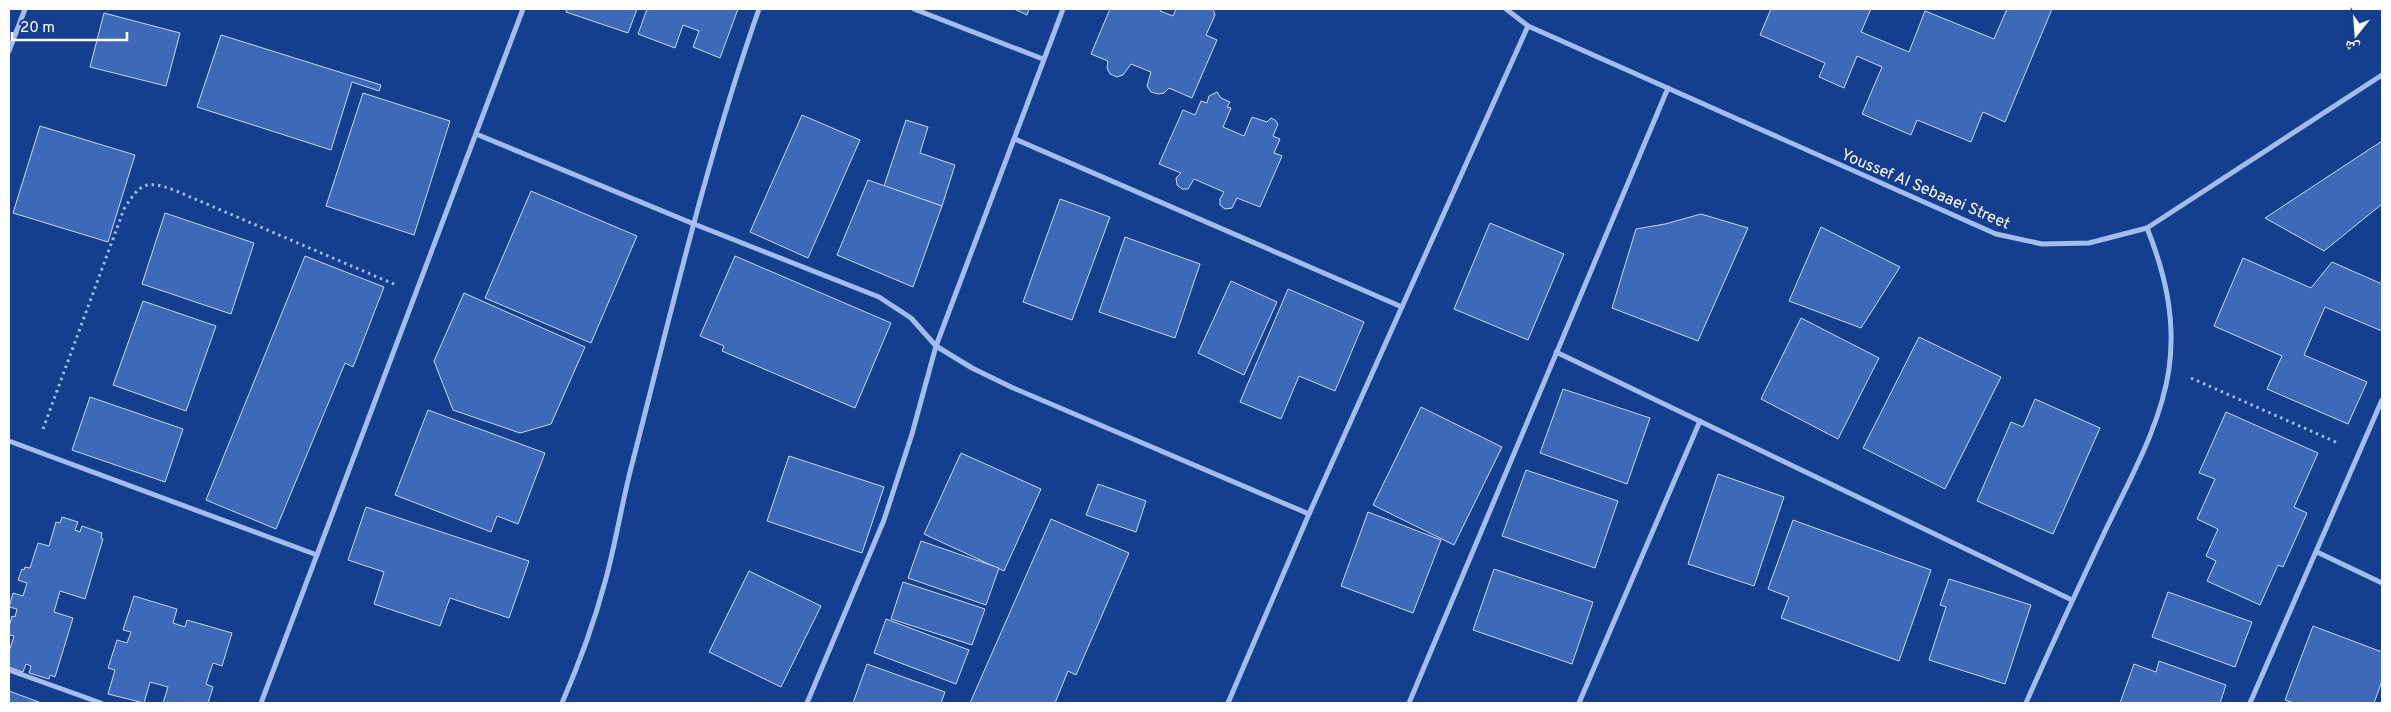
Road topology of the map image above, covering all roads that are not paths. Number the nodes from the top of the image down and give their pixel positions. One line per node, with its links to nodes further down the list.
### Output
1 (25, 9): 8 (street)
2 (523, 9): 12 (street)
3 (759, 9): 14 (street)
4 (914, 9): 9 (street)
5 (1063, 9): 9 (street)
6 (1506, 9): 7 (street, Youssef Al Sebaaei Street)
7 (1528, 26): 11 (street, Youssef Al Sebaaei Street); 16 (street)
8 (9, 51)
9 (1043, 59): 13 (street)
10 (2382, 75): 15 (street, Youssef Al Sebaaei Street)
11 (1668, 88): 15 (street, Youssef Al Sebaaei Street); 18 (street)
12 (476, 134): 14 (street); 24 (street)
13 (1015, 139): 16 (street); 17 (street)
14 (694, 224): 17 (street); 30 (street)
15 (2147, 228): 26 (street)
16 (1402, 307): 22 (street)
17 (936, 346): 22 (street); 31 (street)
18 (1556, 352): 20 (street); 33 (street)
19 (2382, 400): 23 (street)
20 (1700, 421): 26 (street); 34 (street)
21 (9, 441): 24 (street)
22 (1309, 514): 32 (street)
23 (2317, 552): 25 (street); 36 (street)
24 (317, 555): 29 (street)
25 (2382, 583)
26 (2072, 600): 35 (street)
27 (9, 670): 28 (street)
28 (101, 703)
29 (261, 703)
30 (562, 703)
31 (807, 703)
32 (1228, 703)
33 (1408, 703)
34 (1579, 703)
35 (2026, 703)
36 (2250, 703)

